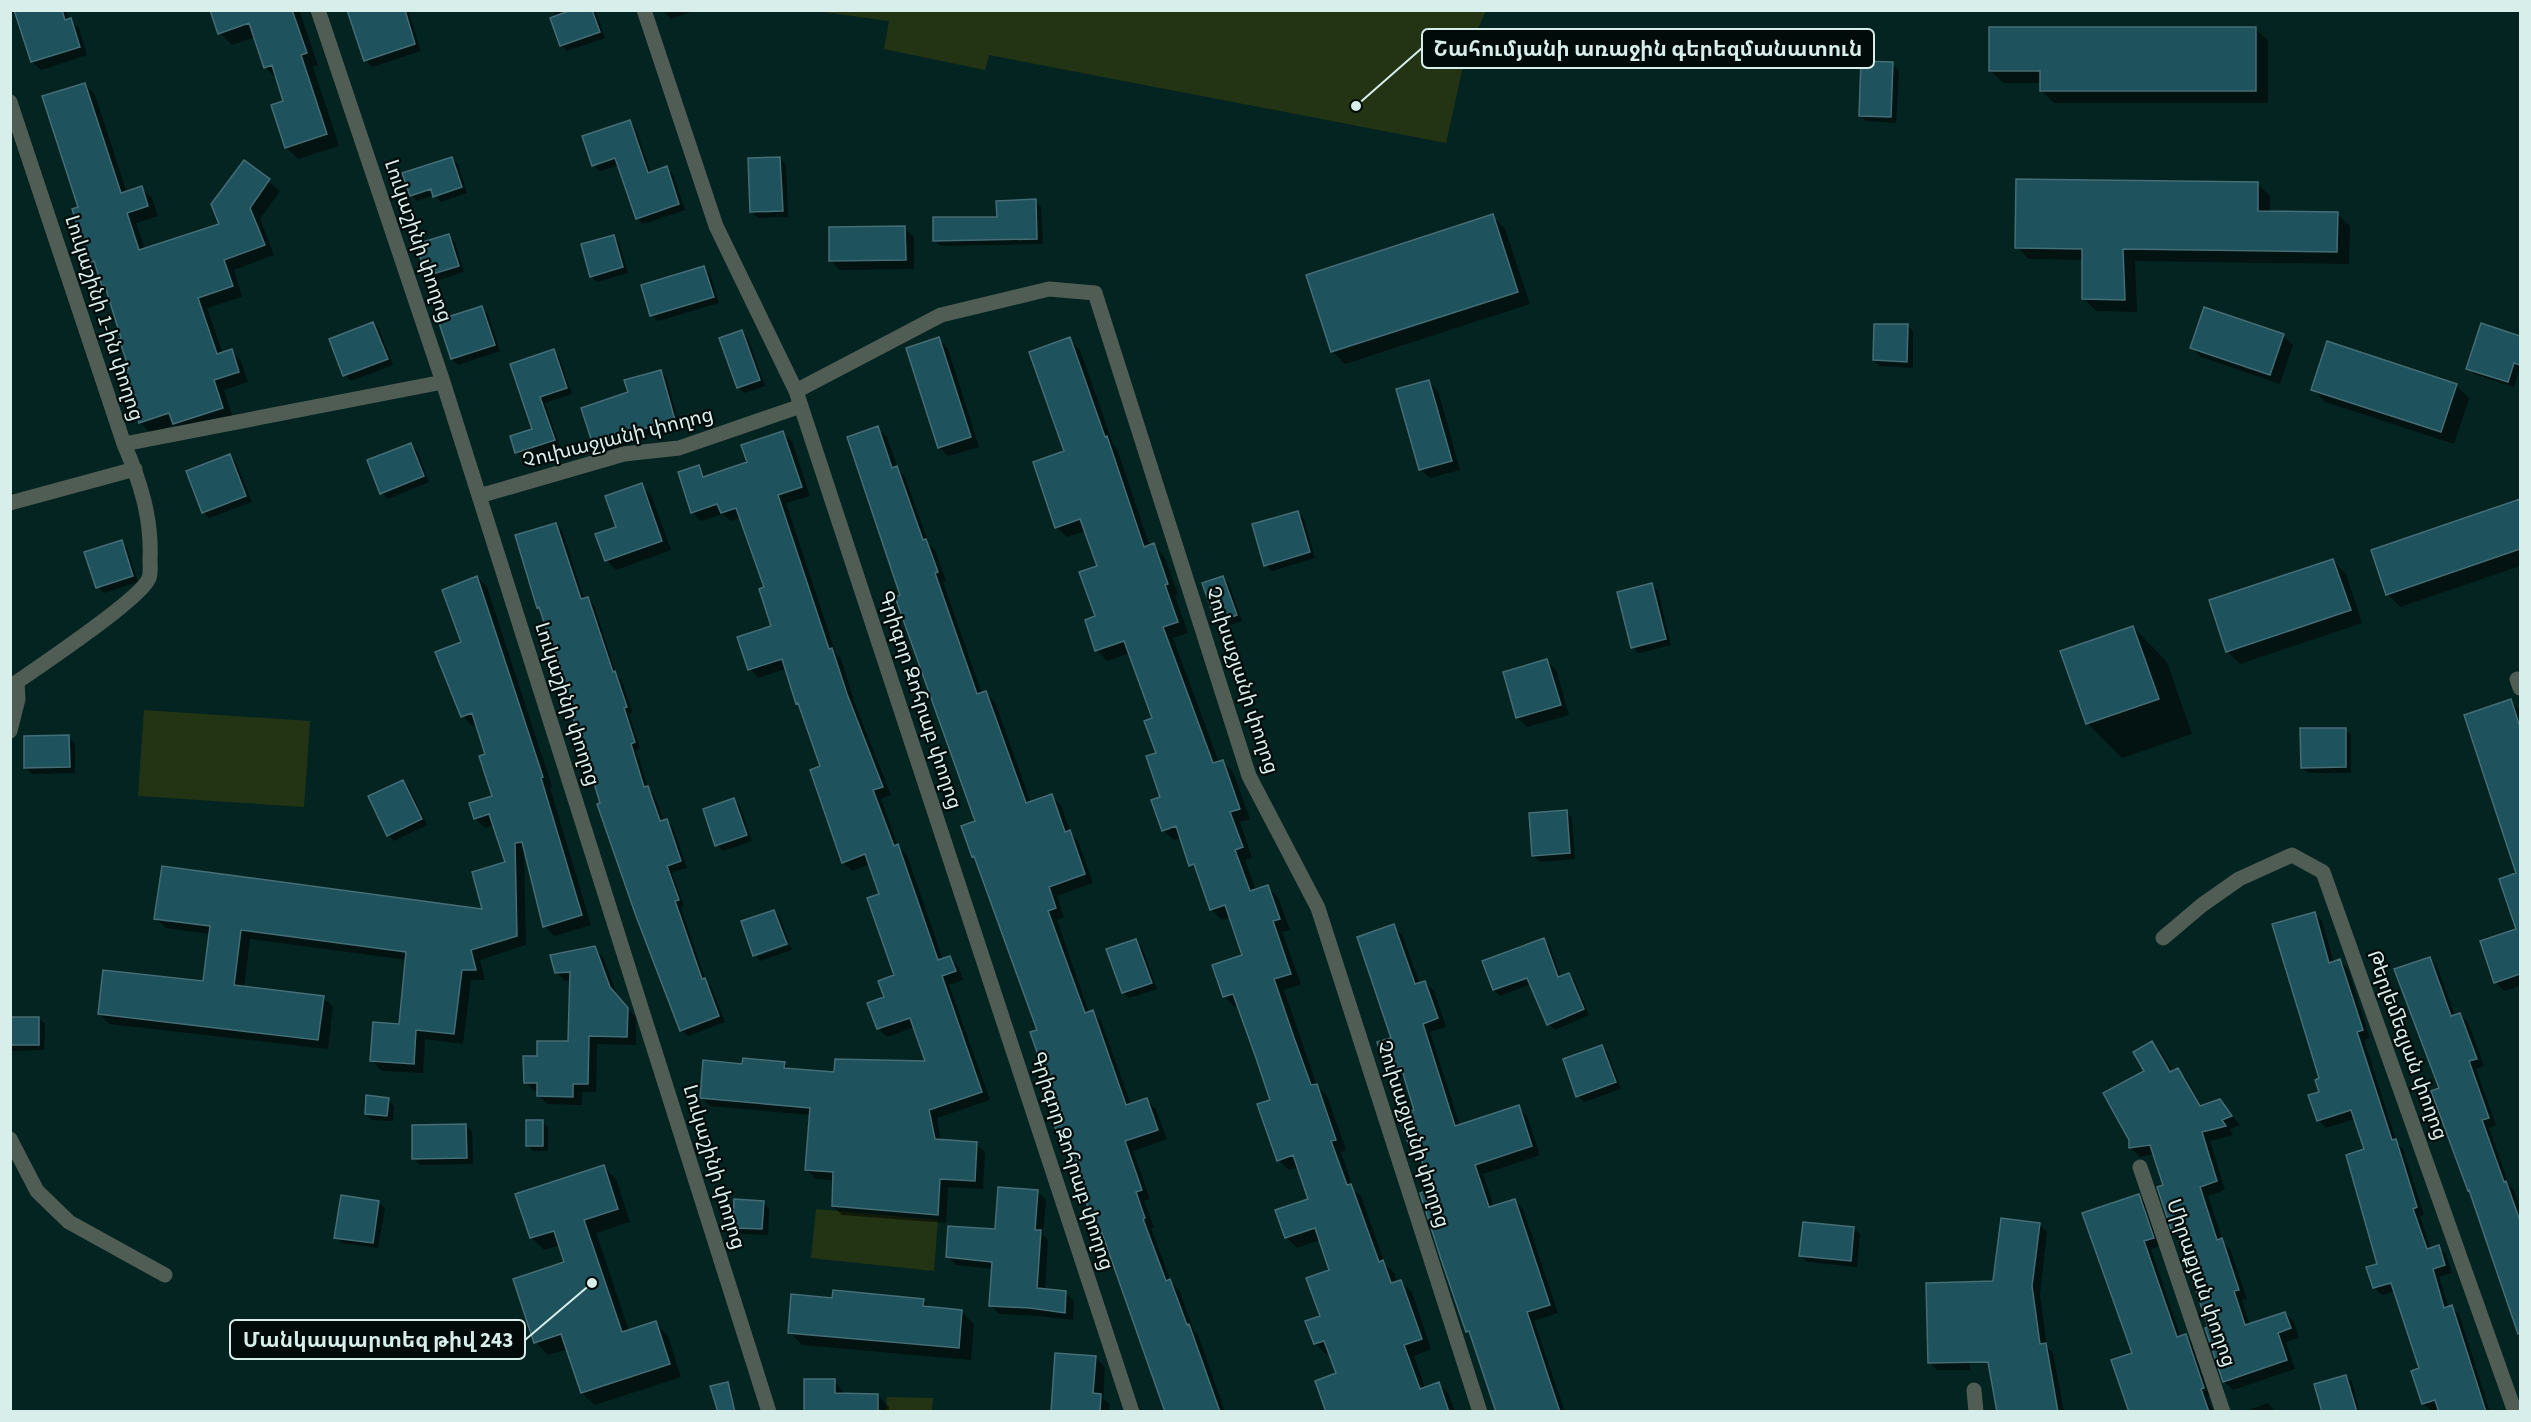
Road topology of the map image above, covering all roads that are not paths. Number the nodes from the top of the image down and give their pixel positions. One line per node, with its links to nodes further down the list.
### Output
1 (318, 10): 4 (street, Լուկաշինի փողոց)
2 (644, 10): 5 (street, Գրիգոր Զոհրաբ փողոց)
3 (10, 102): 7 (street, Լուկաշինի 1-ին փողոց)
4 (443, 382): 7 (street, Լուկաշինի 1-ին փողոց); 9 (street, Լուկաշինի փողոց)
5 (796, 390): 6 (street, Գրիգոր Զոհրաբ փողոց); 19 (street, Չուխաջյանի փողոց)
6 (801, 406): 9 (street, Չուխաջյանի փողոց); 18 (street, Գրիգոր Զոհրաբ փողոց)
7 (124, 444): 8 (street)
8 (135, 469): 10 (street); 11 (street)
9 (479, 496): 17 (street, Լուկաշինի փողոց)
10 (10, 503)
11 (10, 731)
12 (2163, 938): 22 (street, Թերլեմեզյան փողոց)
13 (10, 1139): 15 (street)
14 (2140, 1167): 21 (street, Միրաքյան փողոց)
15 (165, 1275)
16 (1974, 1390): 20 (street)
17 (769, 1412)
18 (1132, 1412)
19 (1480, 1412)
20 (1976, 1412)
21 (2223, 1412)
22 (2515, 1412)

